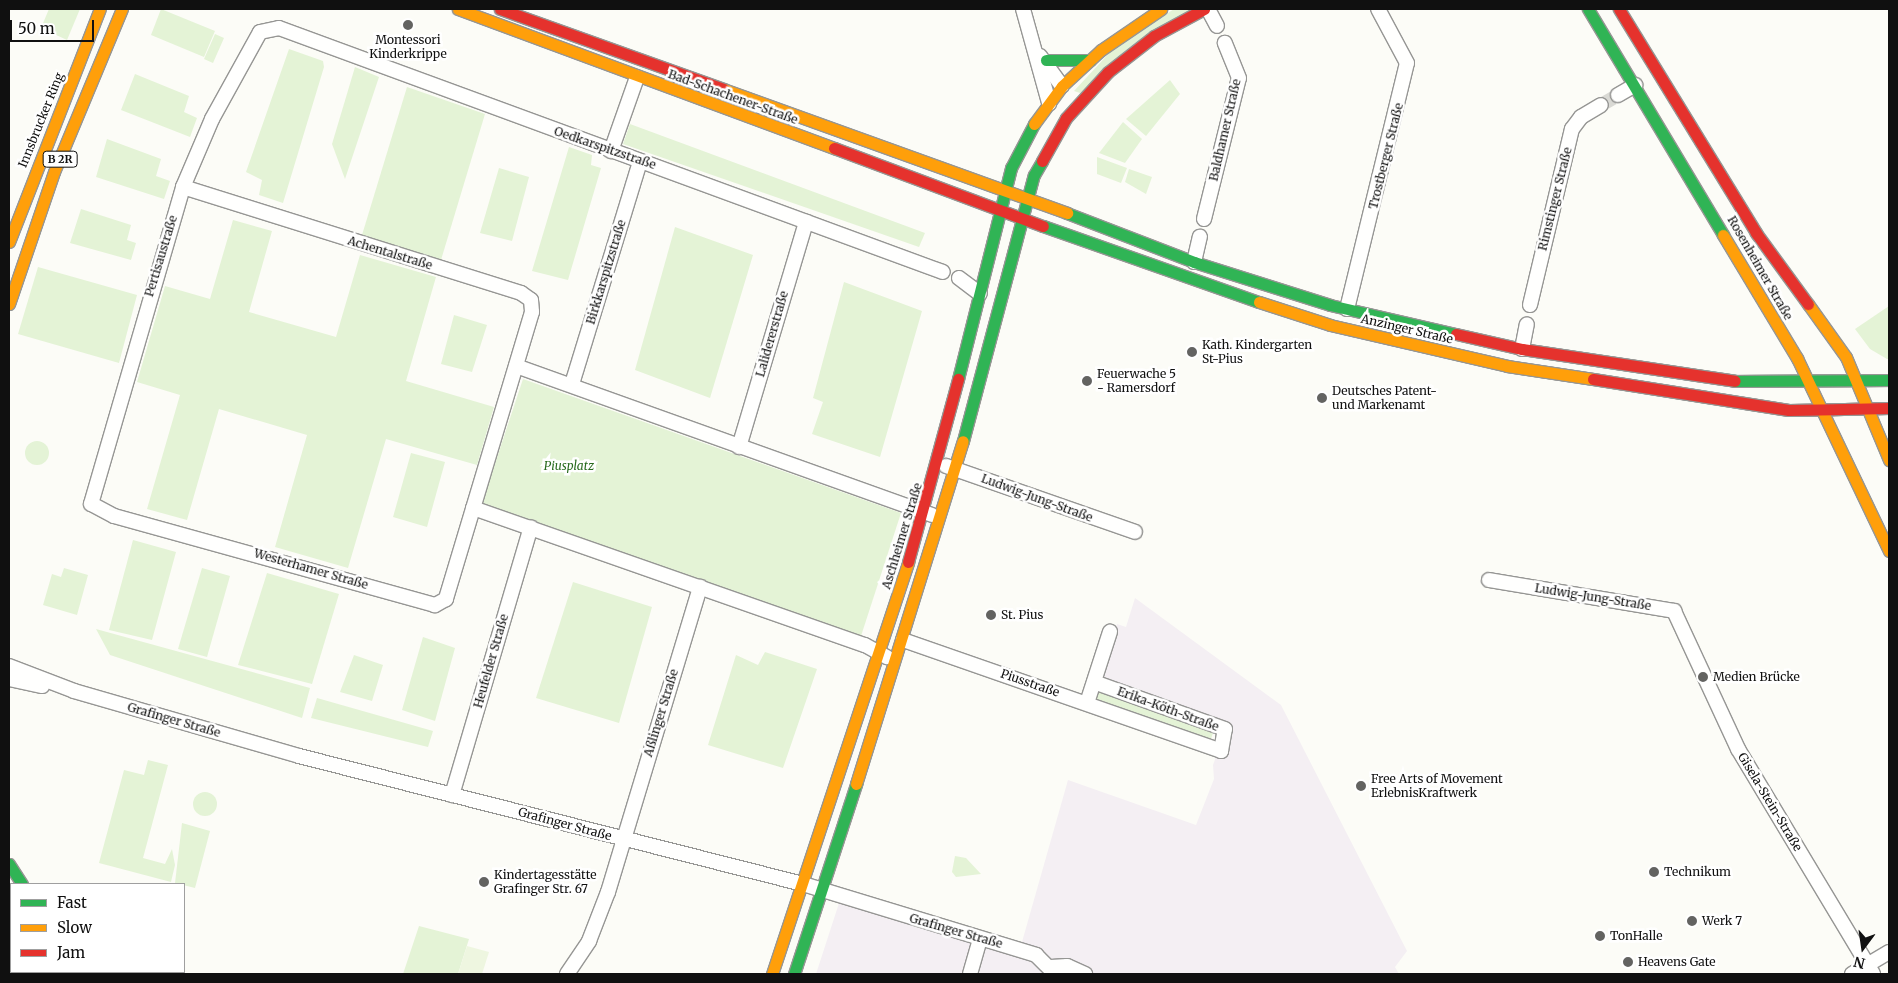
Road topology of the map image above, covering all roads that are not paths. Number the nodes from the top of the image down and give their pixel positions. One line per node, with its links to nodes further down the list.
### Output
1 (100, 9): 35 (main road, Innsbrucker Ring / B 2R)
2 (122, 9): 40 (main road, B 2R)
3 (458, 9): 18 (main road, Bad-Schachener-Straße)
4 (500, 9): 17 (main road, Bad-Schachener-Straße)
5 (1023, 9): 14 (street)
6 (1161, 9): 16 (main road, Aschheimer Straße)
7 (1206, 9): 11 (street); 24 (main road)
8 (1378, 9): 42 (street, Trostberger Straße)
9 (1588, 9): 19 (main road, Rosenheimer Straße)
10 (1619, 9): 47 (main road, Rosenheimer Straße)
11 (1216, 26)
12 (266, 28): 25 (street, Oedkarspitzstraße); 27 (street, Pertisaustraße)
13 (1224, 43): 32 (street, Baldhamer Straße)
14 (1032, 49): 15 (street); 22 (street)
15 (1046, 60): 16 (main road); 20 (street)
16 (1090, 60): 20 (main road, Aschheimer Straße)
17 (647, 62): 18 (main road); 28 (main road, Bad-Schachener-Straße)
18 (637, 77): 25 (street); 30 (main road, Bad-Schachener-Straße)
19 (1635, 85): 21 (street); 48 (main road, Rosenheimer Straße)
20 (1062, 86): 22 (main road, Aschheimer Straße); 24 (main road)
21 (1618, 95)
22 (1049, 103): 28 (main road, Aschheimer Straße)
23 (1601, 105): 41 (street, Rimstinger Straße)
24 (1073, 110): 29 (main road)
25 (611, 151): 26 (street, Oedkarspitzstraße)
26 (640, 161): 33 (street, Oedkarspitzstraße); 49 (street, Birkkarspitzstraße)
27 (183, 188): 45 (street, Achentalstraße); 57 (street, Pertisaustraße)
28 (1006, 189): 29 (main road, Anzinger Straße); 30 (main road, Aschheimer Straße)
29 (1026, 197): 31 (main road); 36 (main road, Anzinger Straße)
30 (1001, 208): 31 (main road, Anzinger Straße); 39 (main road, Aschheimer Straße)
31 (1021, 215): 52 (main road, Anzinger Straße); 56 (main road)
32 (1204, 219)
33 (806, 222): 37 (street, Oedkarspitzstraße); 53 (street, Lalidererstraße)
34 (1200, 237): 36 (street)
35 (9, 242)
36 (1194, 262): 42 (main road, Anzinger Straße)
37 (943, 272)
38 (959, 278): 39 (street)
39 (980, 294): 55 (main road, Aschheimer Straße)
40 (9, 304)
41 (1530, 306)
42 (1347, 309): 44 (main road, Anzinger Straße)
43 (1527, 324): 44 (street)
44 (1522, 349): 48 (main road, Anzinger Straße)
45 (516, 366): 49 (street); 58 (street)
46 (1889, 380): 47 (main road, Anzinger Straße)
47 (1855, 381): 48 (main road, Anzinger Straße); 51 (main road, Rosenheimer Straße)
48 (1809, 383): 52 (main road, Rosenheimer Straße)
49 (572, 384): 53 (street)
50 (1889, 408): 51 (main road, Anzinger Straße)
51 (1867, 411): 52 (main road, Anzinger Straße); 54 (main road, Rosenheimer Straße)
52 (1824, 412): 63 (main road, Rosenheimer Straße)
53 (739, 447): 59 (street)
54 (1889, 460)
55 (938, 463): 56 (street, Ludwig-Jung-Straße); 59 (main road, Aschheimer Straße)
56 (956, 469): 60 (main road); 62 (street, Ludwig-Jung-Straße)
57 (89, 499): 58 (street, Westerhamer Straße)
58 (473, 508): 61 (street)
59 (924, 513): 60 (street); 69 (main road, Aschheimer Straße)
60 (942, 518): 68 (main road)
61 (531, 527): 65 (street); 76 (street, Heufelder Straße)
62 (1135, 532)
63 (1889, 551)
64 (1489, 580): 67 (street, Ludwig-Jung-Straße)
65 (700, 587): 69 (street); 77 (street, Aßlinger Straße)
66 (1110, 632): 73 (street)
67 (1683, 633): 84 (street, Gisela-Stein-Straße)
68 (904, 640): 70 (main road); 75 (street, Piusstraße)
69 (880, 653): 70 (street); 80 (main road, Aschheimer Straße)
70 (896, 662): 81 (main road)
71 (9, 666): 74 (street, Grafinger Straße)
72 (9, 679): 74 (street, Grafinger Straße)
73 (1094, 682): 75 (street); 75 (street, Erika-Köth-Straße)
74 (74, 691): 76 (street, Grafinger Straße)
75 (1086, 703)
76 (452, 795): 77 (street, Grafinger Straße)
77 (623, 839): 80 (street, Grafinger Straße); 86 (street, Aßlinger Straße)
78 (9, 864): 79 (main road)
79 (21, 883)
80 (803, 884): 81 (street, Grafinger Straße); 87 (main road, Aschheimer Straße)
81 (822, 890): 82 (street, Grafinger Straße); 88 (main road)
82 (980, 938): 85 (street, Grafinger Straße); 89 (street)
83 (1889, 952): 84 (street)
84 (1871, 970): 91 (street)
85 (1053, 971): 90 (street, Grafinger Straße)
86 (567, 974)
87 (772, 974)
88 (794, 974)
89 (970, 974)
90 (1085, 974)
91 (1852, 974)

